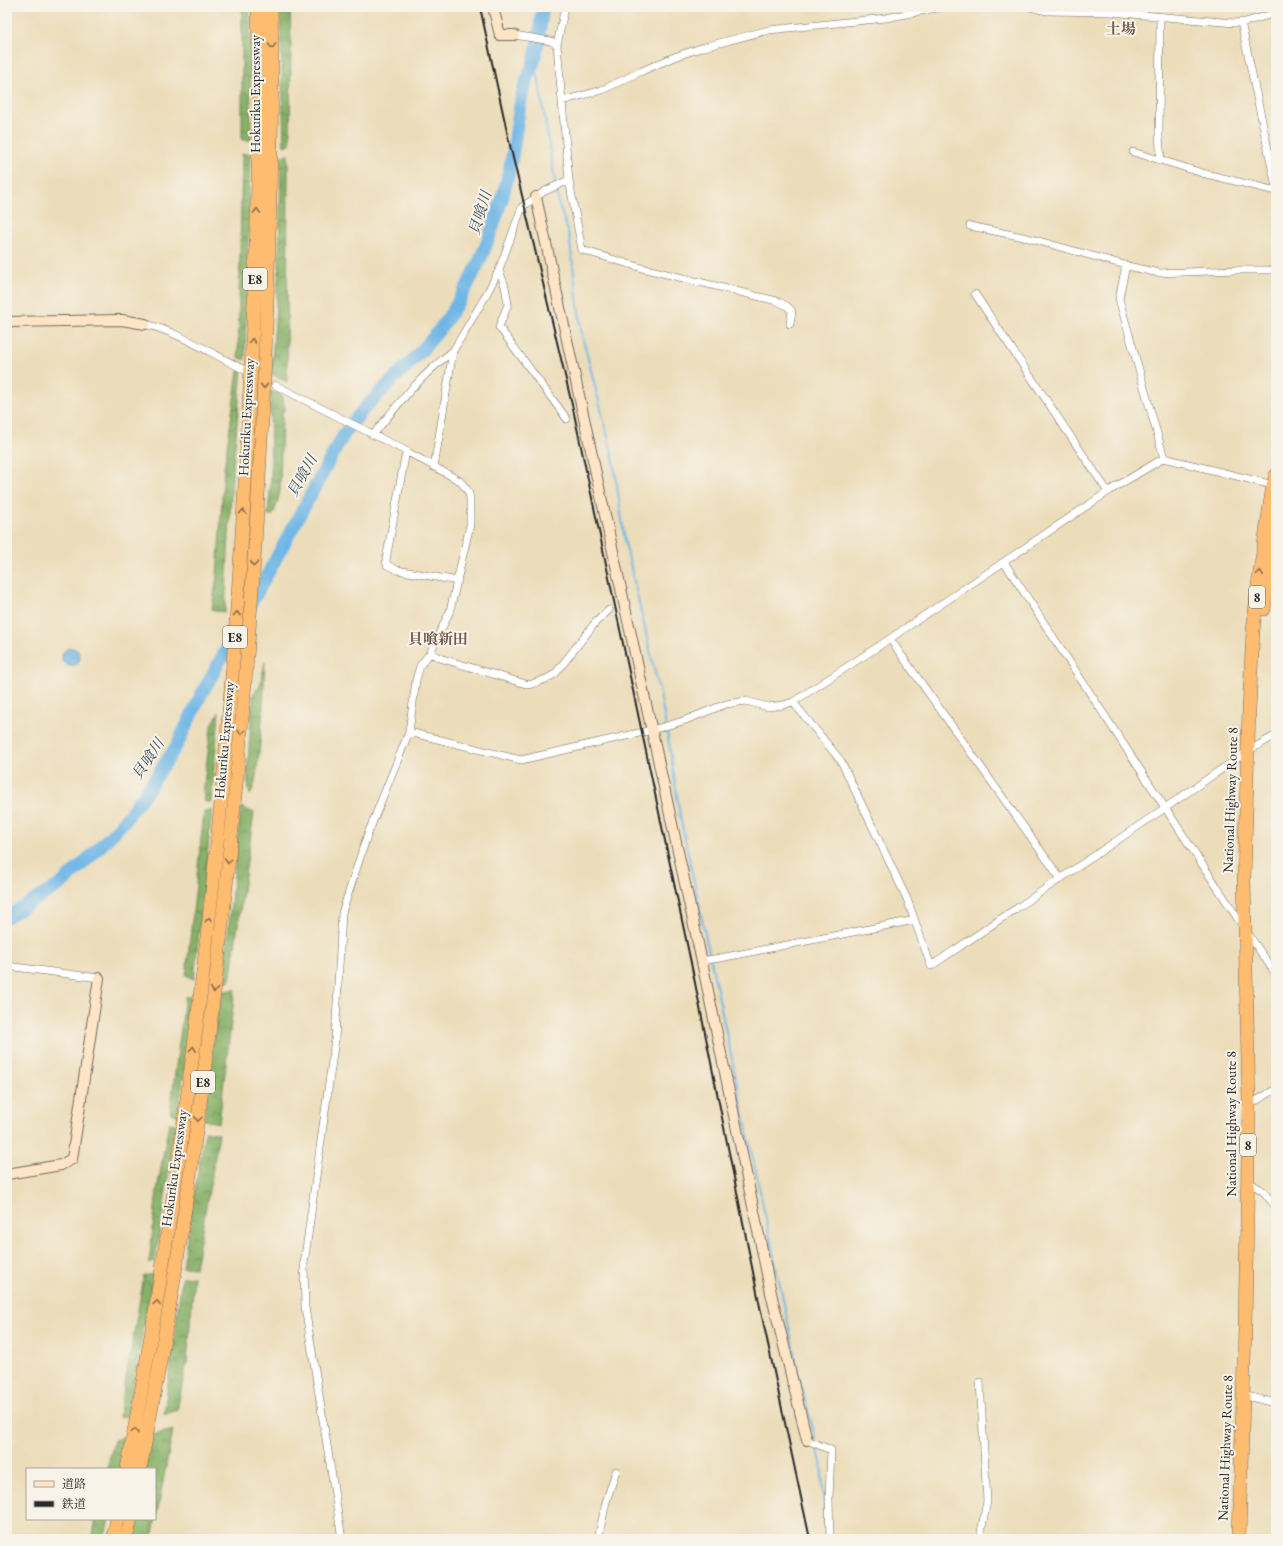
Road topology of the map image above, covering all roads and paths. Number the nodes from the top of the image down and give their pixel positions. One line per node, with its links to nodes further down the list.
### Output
1 (258, 7): 66 (highway, Hokuriku Expressway / E8, one-way to 1)
2 (271, 7): 67 (highway, Hokuriku Expressway / E8, one-way to 67)
3 (493, 7): 10 (street)
4 (565, 7): 11 (street)
5 (941, 7): 12 (street)
6 (1030, 7): 8 (street)
7 (1276, 13): 9 (street)
8 (1160, 17): 9 (street); 14 (street)
9 (1241, 22): 16 (street)
10 (514, 35): 11 (street)
11 (554, 43): 12 (street)
12 (562, 101): 15 (street)
13 (1133, 152): 14 (street)
14 (1161, 160): 17 (street)
15 (566, 181): 18 (street); 26 (street)
16 (1276, 187)
17 (1276, 191)
18 (541, 194): 21 (street); 45 (street)
19 (970, 226): 20 (street)
20 (1126, 265): 22 (street); 33 (street)
21 (499, 270): 27 (street); 30 (street)
22 (1276, 270)
23 (975, 294): 36 (street)
24 (7, 322): 25 (street)
25 (145, 324): 28 (street)
26 (790, 324)
27 (454, 351): 31 (street); 34 (street)
28 (246, 370)
29 (275, 385): 31 (street)
30 (567, 420)
31 (372, 434): 32 (street)
32 (406, 451): 34 (street); 39 (street)
33 (1164, 458): 35 (street); 36 (street)
34 (434, 467): 39 (street)
35 (1275, 482): 44 (highway, National Highway Route 8 / 8, one-way to 35)
36 (1108, 492): 38 (street)
37 (1276, 537): 44 (highway, National Highway Route 8 / 8)
38 (1004, 562): 41 (street); 49 (street)
39 (458, 581): 42 (street)
40 (608, 610): 42 (street)
41 (890, 639): 43 (street); 50 (street)
42 (430, 653): 46 (street)
43 (793, 702): 45 (street); 51 (street)
44 (1249, 710): 48 (highway, National Highway Route 8 / 8)
45 (652, 730): 46 (street); 53 (street)
46 (409, 732): 73 (street)
47 (1276, 735): 48 (street)
48 (1248, 751): 49 (street); 52 (highway, National Highway Route 8 / 8)
49 (1165, 808): 50 (street); 52 (street)
50 (1060, 878): 51 (street)
51 (915, 920): 53 (street)
52 (1244, 928): 55 (street); 58 (highway, National Highway Route 8 / 8)
53 (705, 961): 65 (street)
54 (7, 966): 56 (street)
55 (1276, 974)
56 (99, 978): 59 (street)
57 (1276, 1088): 58 (street)
58 (1249, 1105): 60 (highway, National Highway Route 8 / 8)
59 (7, 1174)
60 (1247, 1181): 61 (street); 63 (highway, National Highway Route 8 / 8)
61 (1276, 1207)
62 (980, 1382): 76 (street)
63 (1242, 1395): 64 (street); 77 (highway, National Highway Route 8 / 8)
64 (1276, 1403)
65 (807, 1440): 75 (street)
66 (127, 1468)
67 (140, 1468)
68 (616, 1471): 74 (street)
69 (118, 1520): 71 (highway)
70 (130, 1520): 72 (highway)
71 (113, 1539)
72 (126, 1539)
73 (342, 1539)
74 (598, 1539)
75 (830, 1539)
76 (981, 1539)
77 (1239, 1539)

